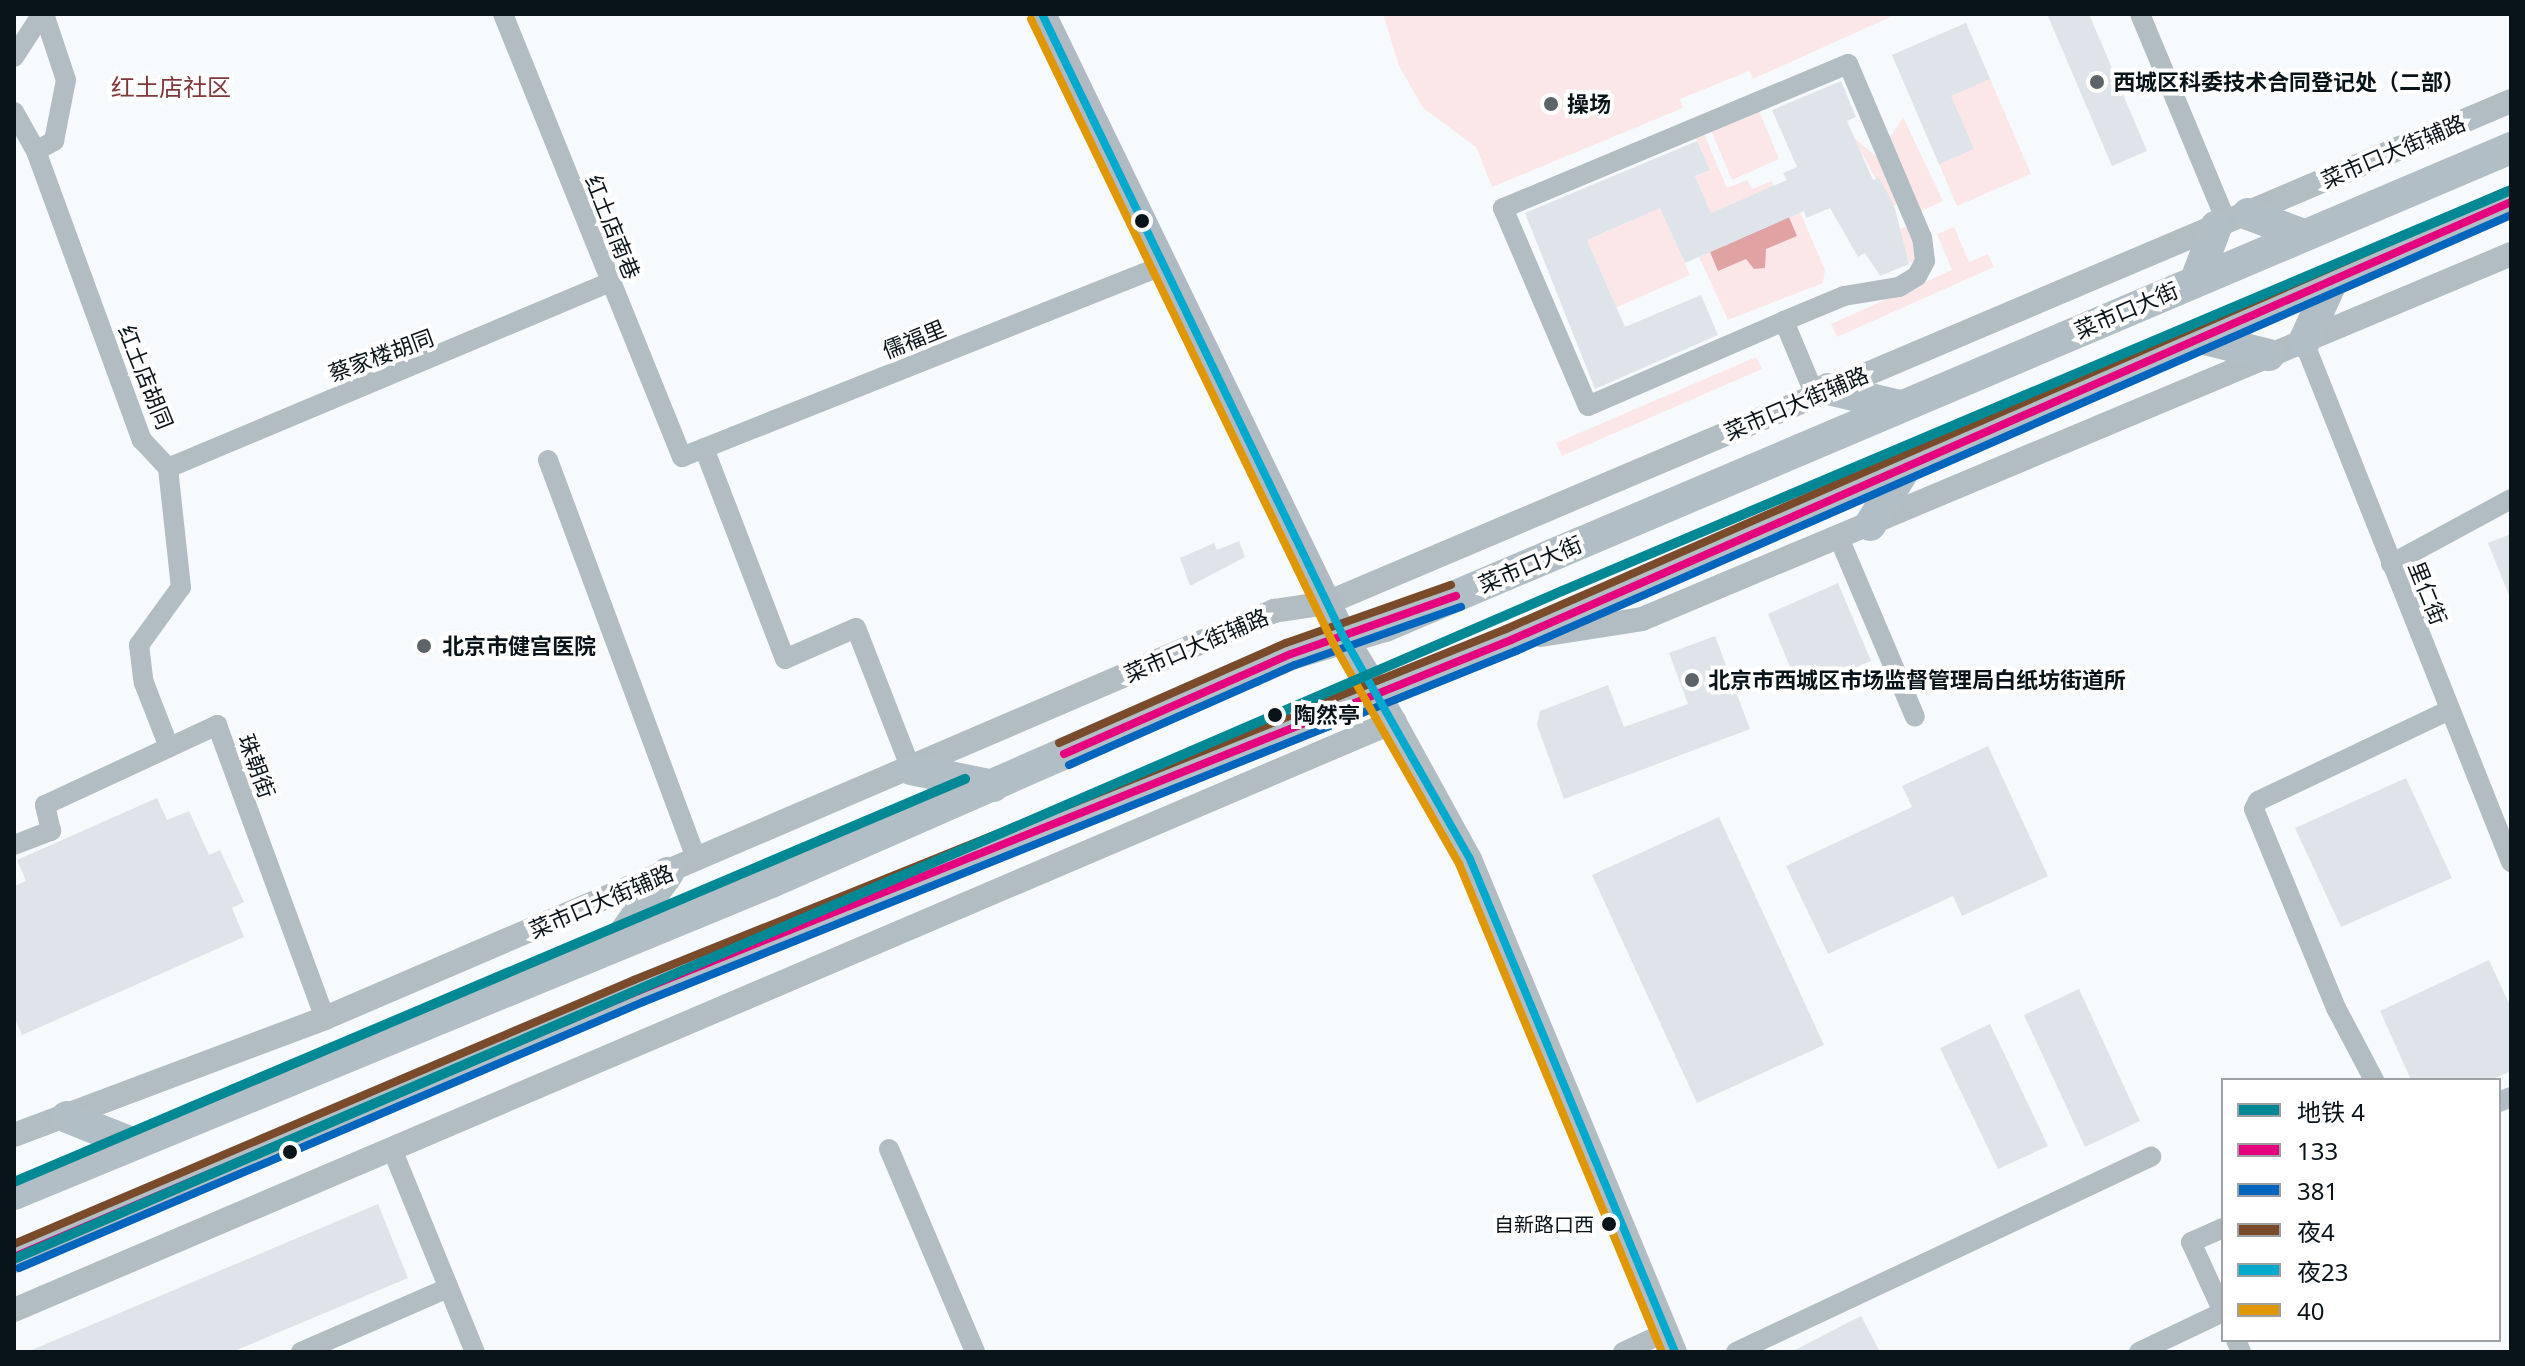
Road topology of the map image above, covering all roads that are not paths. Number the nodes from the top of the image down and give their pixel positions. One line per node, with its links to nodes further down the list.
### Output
1 (503, 14): 17 (street, 红土店南巷)
2 (1043, 14): 14 (main road)
3 (2140, 14): 11 (street)
4 (42, 15): 5 (street); 9 (street)
5 (14, 57)
6 (2511, 101): 11 (street, 菜市口大街辅路)
7 (14, 112): 9 (street, 红土店胡同)
8 (2511, 148): 12 (main road, 菜市口大街)
9 (36, 151): 28 (street, 红土店胡同)
10 (2511, 202): 15 (main road)
11 (2230, 221): 12 (main road); 16 (main road); 22 (street, 菜市口大街辅路)
12 (2304, 235): 16 (main road, 菜市口大街)
13 (2511, 254): 20 (street)
14 (1164, 265): 24 (street, 儒福里); 33 (main road)
15 (2333, 279): 19 (main road); 20 (main road)
16 (2196, 280): 23 (main road, 菜市口大街)
17 (608, 283): 25 (street, 红土店南巷); 28 (street, 蔡家楼胡同)
18 (1784, 321): 18 (street); 22 (street)
19 (2201, 338): 21 (main road); 27 (main road)
20 (2304, 342): 21 (street); 32 (street, 里仁街)
21 (2269, 355): 30 (street)
22 (1822, 392): 23 (main road); 33 (street, 菜市口大街辅路)
23 (1900, 406): 34 (main road, 菜市口大街)
24 (704, 448): 25 (street, 儒福里); 40 (street)
25 (682, 457)
26 (548, 460): 43 (street)
27 (1907, 465): 30 (main road); 35 (main road)
28 (168, 468): 39 (street)
29 (2511, 499): 32 (street)
30 (1870, 525): 31 (street)
31 (1839, 538): 35 (street); 38 (street)
32 (2391, 564): 37 (street, 里仁街)
33 (1327, 603): 34 (main road); 40 (street, 菜市口大街辅路)
34 (1344, 638): 36 (main road); 41 (main road, 菜市口大街)
35 (1511, 640): 36 (main road)
36 (1386, 708): 52 (street); 57 (main road); 62 (street)
37 (2450, 710): 44 (street, 里仁街); 48 (street)
38 (1915, 717)
39 (169, 747): 42 (street, 珠朝街); 47 (street, 珠朝街)
40 (911, 769): 41 (main road); 43 (street, 菜市口大街辅路)
41 (993, 786): 46 (main road, 菜市口大街)
42 (14, 845)
43 (697, 860): 45 (street, 菜市口大街辅路)
44 (2511, 862)
45 (668, 873): 46 (main road); 47 (street, 菜市口大街辅路)
46 (616, 946): 51 (main road, 菜市口大街)
47 (325, 1018): 49 (street, 菜市口大街辅路)
48 (2373, 1078)
49 (67, 1117): 50 (street, 菜市口大街辅路); 51 (main road)
50 (14, 1135)
51 (134, 1144): 55 (main road, 菜市口大街)
52 (392, 1149): 58 (street); 60 (street)
53 (889, 1149): 65 (street)
54 (2151, 1157): 67 (street)
55 (14, 1194)
56 (2221, 1229): 59 (street)
57 (14, 1257)
58 (448, 1288): 63 (street); 64 (street)
59 (2221, 1308)
60 (14, 1310)
61 (2221, 1313): 68 (street)
62 (1670, 1342): 66 (street)
63 (301, 1352)
64 (475, 1352)
65 (975, 1352)
66 (1623, 1352)
67 (1736, 1352)
68 (2139, 1352)

